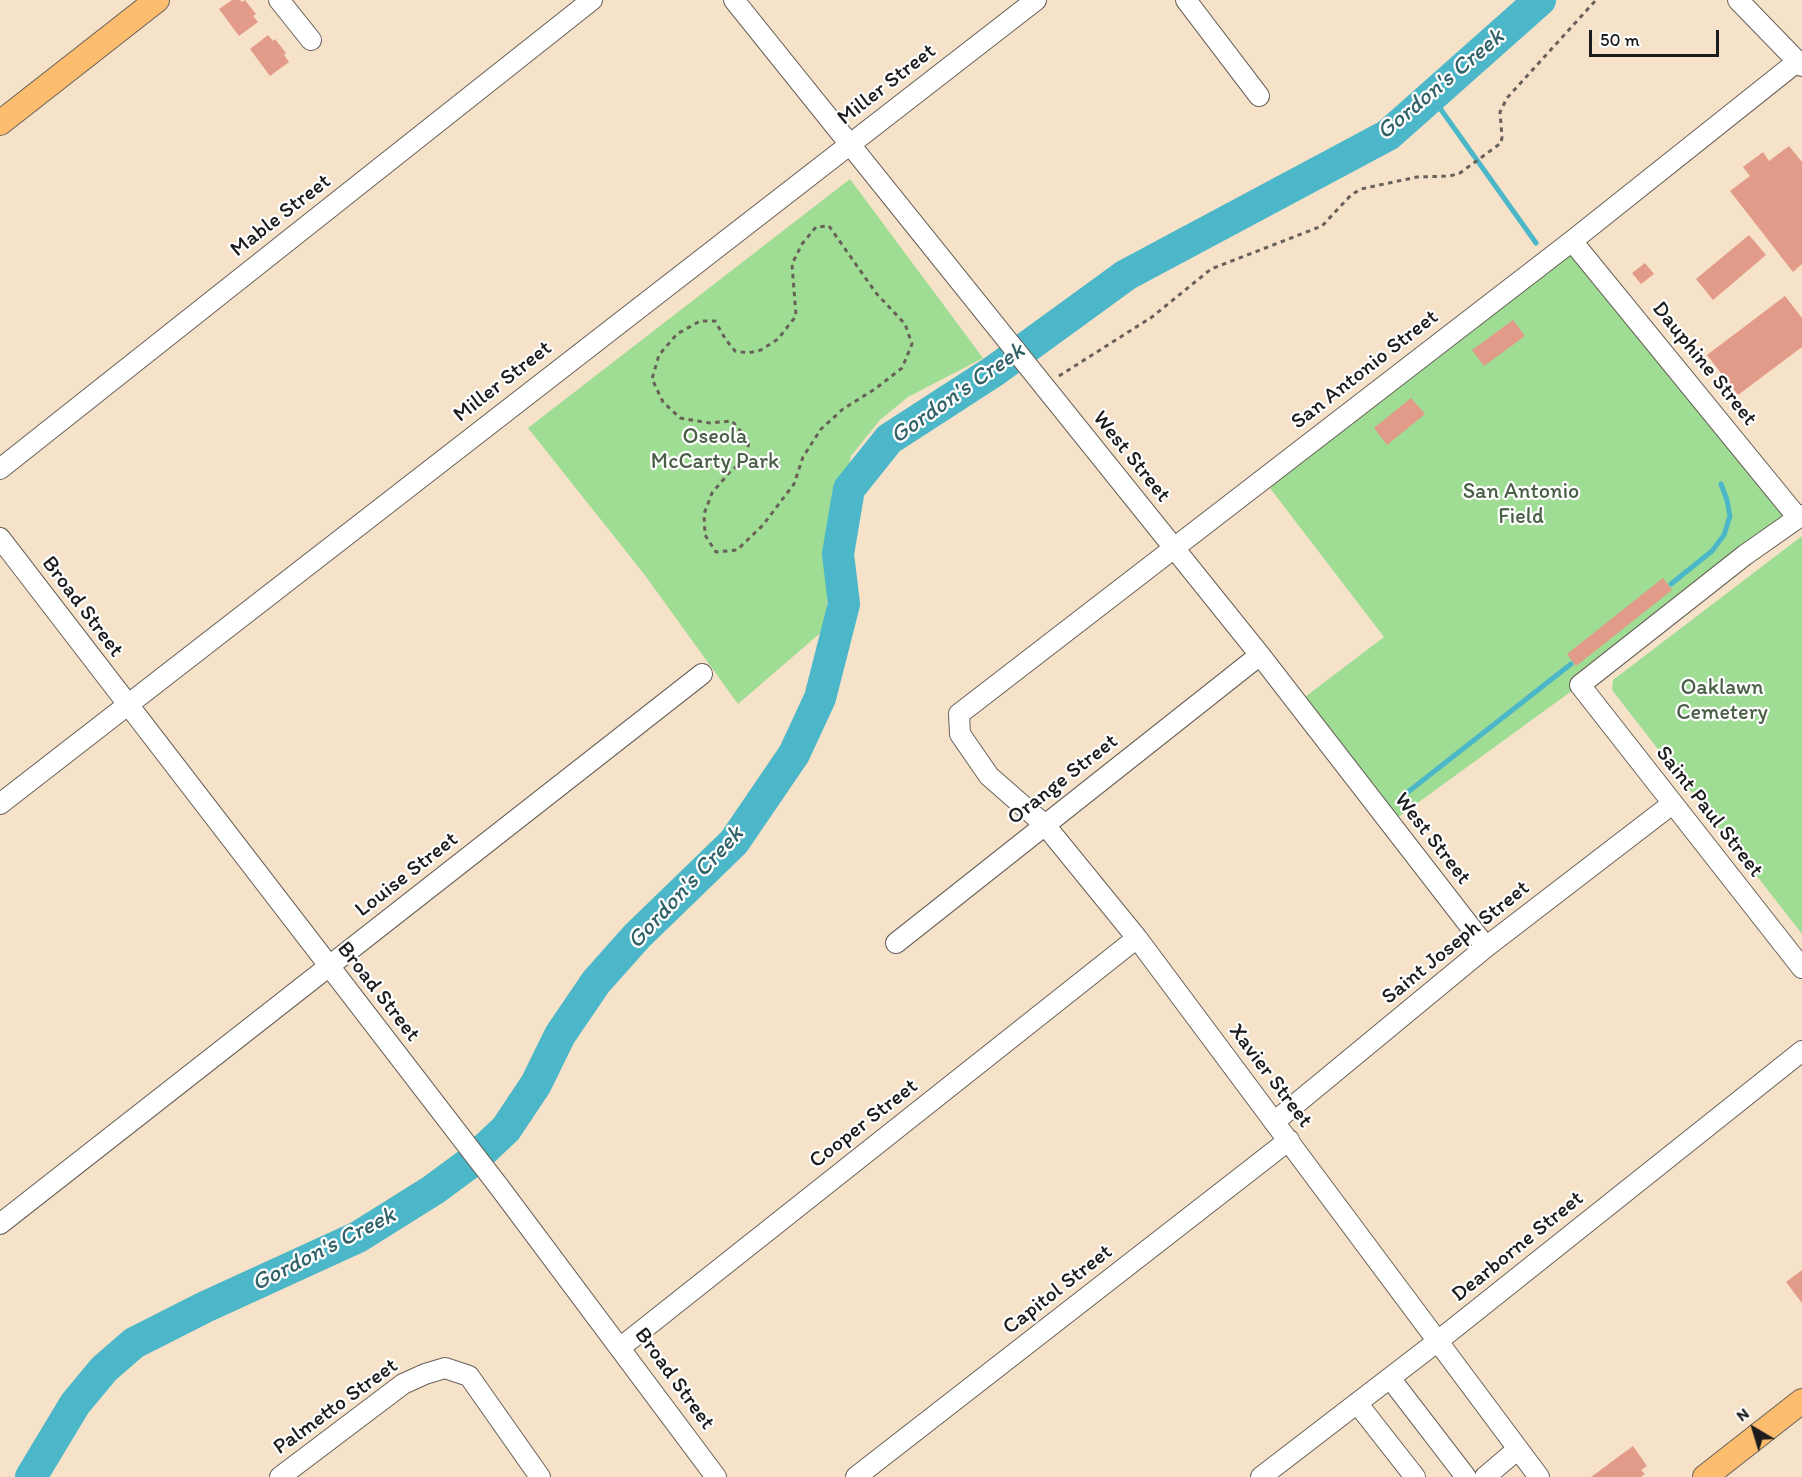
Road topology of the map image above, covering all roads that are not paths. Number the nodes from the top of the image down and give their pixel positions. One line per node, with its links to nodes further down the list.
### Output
1 (157, 0): 11 (main road)
2 (279, 0): 8 (street)
3 (592, 0): 14 (street, Mable Street)
4 (734, 0): 12 (street, West Street)
5 (1036, 0): 12 (street, Miller Street)
6 (1186, 0): 10 (street)
7 (1738, 0): 9 (street)
8 (311, 40)
9 (1800, 64): 13 (street, San Antonio Street)
10 (1259, 96)
11 (0, 123)
12 (850, 144): 17 (street, West Street); 20 (street, Miller Street)
13 (1572, 242): 15 (street, Dauphine Street); 17 (street, San Antonio Street)
14 (0, 469)
15 (1800, 516): 23 (street, Saint Paul Street)
16 (0, 538): 20 (street, Broad Street)
17 (1173, 548): 18 (street, West Street); 21 (street, San Antonio Street)
18 (1260, 655): 24 (street, Orange Street); 27 (street, West Street)
19 (702, 674): 28 (street, Louise Street)
20 (126, 705): 22 (street, Miller Street); 28 (street, Broad Street)
21 (959, 714): 24 (street, Xavier Street)
22 (0, 804)
23 (1672, 804): 27 (street, Saint Joseph Street); 29 (street, Saint Paul Street)
24 (1045, 825): 25 (street, Xavier Street); 26 (street, Orange Street)
25 (1137, 938): 31 (street, Xavier Street); 35 (street, Cooper Street)
26 (896, 943)
27 (1486, 947): 31 (street, Saint Joseph Street)
28 (329, 967): 33 (street, Louise Street); 35 (street, Broad Street)
29 (1802, 968)
30 (1802, 1051): 34 (street, Dearborne Street)
31 (1274, 1122): 32 (street, Xavier Street)
32 (1288, 1140): 34 (street, Xavier Street); 44 (street, Capitol Street)
33 (0, 1224)
34 (1438, 1341): 36 (street, Dearborne Street); 39 (street, Xavier Street)
35 (621, 1347): 43 (street, Broad Street)
36 (1390, 1378): 38 (street, Dearborne Street); 47 (street)
37 (1802, 1401): 49 (main road)
38 (1357, 1403): 45 (street, Dearborne Street); 46 (street)
39 (1518, 1449): 40 (street); 48 (street, Xavier Street)
40 (1490, 1475)
41 (280, 1477): 42 (street, Palmetto Street)
42 (540, 1477)
43 (716, 1477)
44 (856, 1477)
45 (1261, 1477)
46 (1415, 1477)
47 (1466, 1477)
48 (1539, 1477)
49 (1705, 1477)

